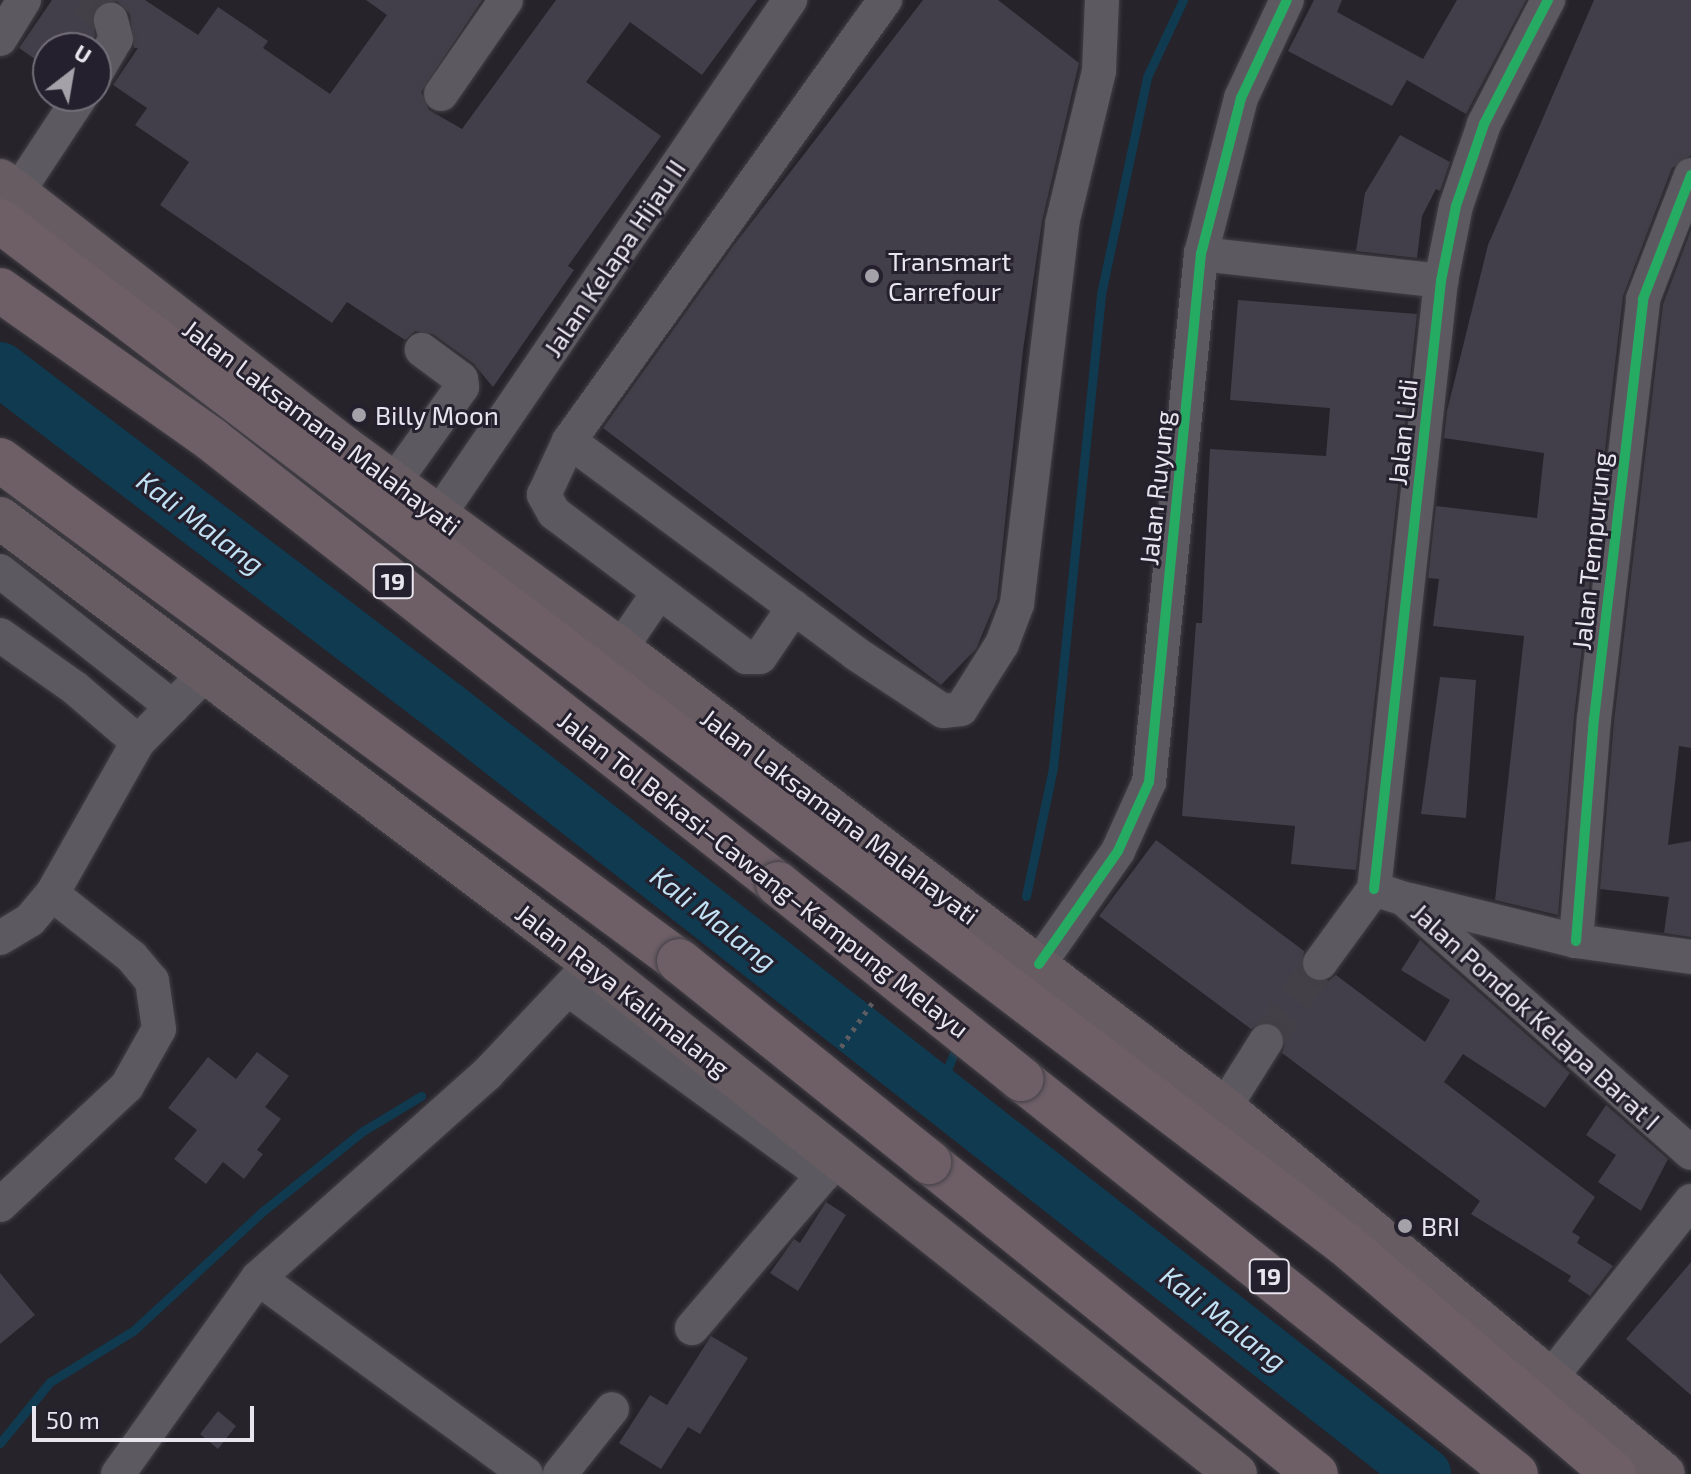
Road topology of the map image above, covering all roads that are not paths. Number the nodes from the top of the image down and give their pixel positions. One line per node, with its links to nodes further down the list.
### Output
1 (24, 0): 9 (street)
2 (506, 0): 11 (street)
3 (790, 0): 22 (street, Jalan Kelapa Hijau II)
4 (885, 0): 19 (street)
5 (1102, 0): 26 (street)
6 (1287, 0): 15 (street, Jalan Ruyung)
7 (1548, 0): 16 (street, Jalan Lidi)
8 (111, 20): 10 (street)
9 (0, 39)
10 (112, 46)
11 (441, 94)
12 (69, 112): 14 (street)
13 (1691, 175): 35 (street, Jalan Tempurung)
14 (6, 198): 21 (main road, Jalan Laksamana Malahayati); 56 (highway)
15 (1201, 254): 16 (street); 37 (street, Jalan Ruyung)
16 (1441, 281): 33 (street, Jalan Lidi)
17 (0, 290): 55 (highway, Jalan Tol Bekasi–Cawang–Kampung Melayu / 19, bridge)
18 (422, 350): 21 (street)
19 (569, 441): 25 (street); 26 (street)
20 (0, 460): 54 (highway, bridge)
21 (394, 482): 22 (main road, Jalan Laksamana Malahayati)
22 (438, 516): 28 (main road, Jalan Laksamana Malahayati)
23 (0, 518): 29 (main road, Jalan Raya Kalimalang)
24 (0, 571): 30 (street)
25 (659, 592): 26 (street); 28 (street)
26 (794, 607)
27 (0, 635): 31 (street)
28 (620, 649): 37 (main road, Jalan Laksamana Malahayati)
29 (207, 672): 30 (street); 39 (main road, Jalan Raya Kalimalang)
30 (173, 707): 31 (street)
31 (138, 742): 32 (street)
32 (52, 894): 34 (street); 45 (street)
33 (1389, 894): 35 (street); 38 (street); 42 (street, Jalan Pondok Kelapa Barat I)
34 (0, 938)
35 (1576, 941): 36 (street)
36 (1691, 957)
37 (1032, 960): 41 (main road, Jalan Laksamana Malahayati)
38 (1320, 963)
39 (580, 976): 43 (main road, Jalan Raya Kalimalang); 46 (street)
40 (1266, 1041): 41 (street)
41 (1224, 1108): 48 (main road, Jalan Laksamana Malahayati)
42 (1691, 1153)
43 (831, 1166): 47 (street); 53 (main road, Jalan Raya Kalimalang)
44 (1691, 1201): 48 (street)
45 (0, 1205)
46 (258, 1278): 50 (street); 51 (street)
47 (692, 1328)
48 (1551, 1377): 57 (main road, Jalan Laksamana Malahayati)
49 (612, 1409): 52 (street)
50 (118, 1474)
51 (526, 1474)
52 (560, 1474)
53 (1236, 1474)
54 (1316, 1474)
55 (1516, 1474)
56 (1614, 1474)
57 (1664, 1474)

